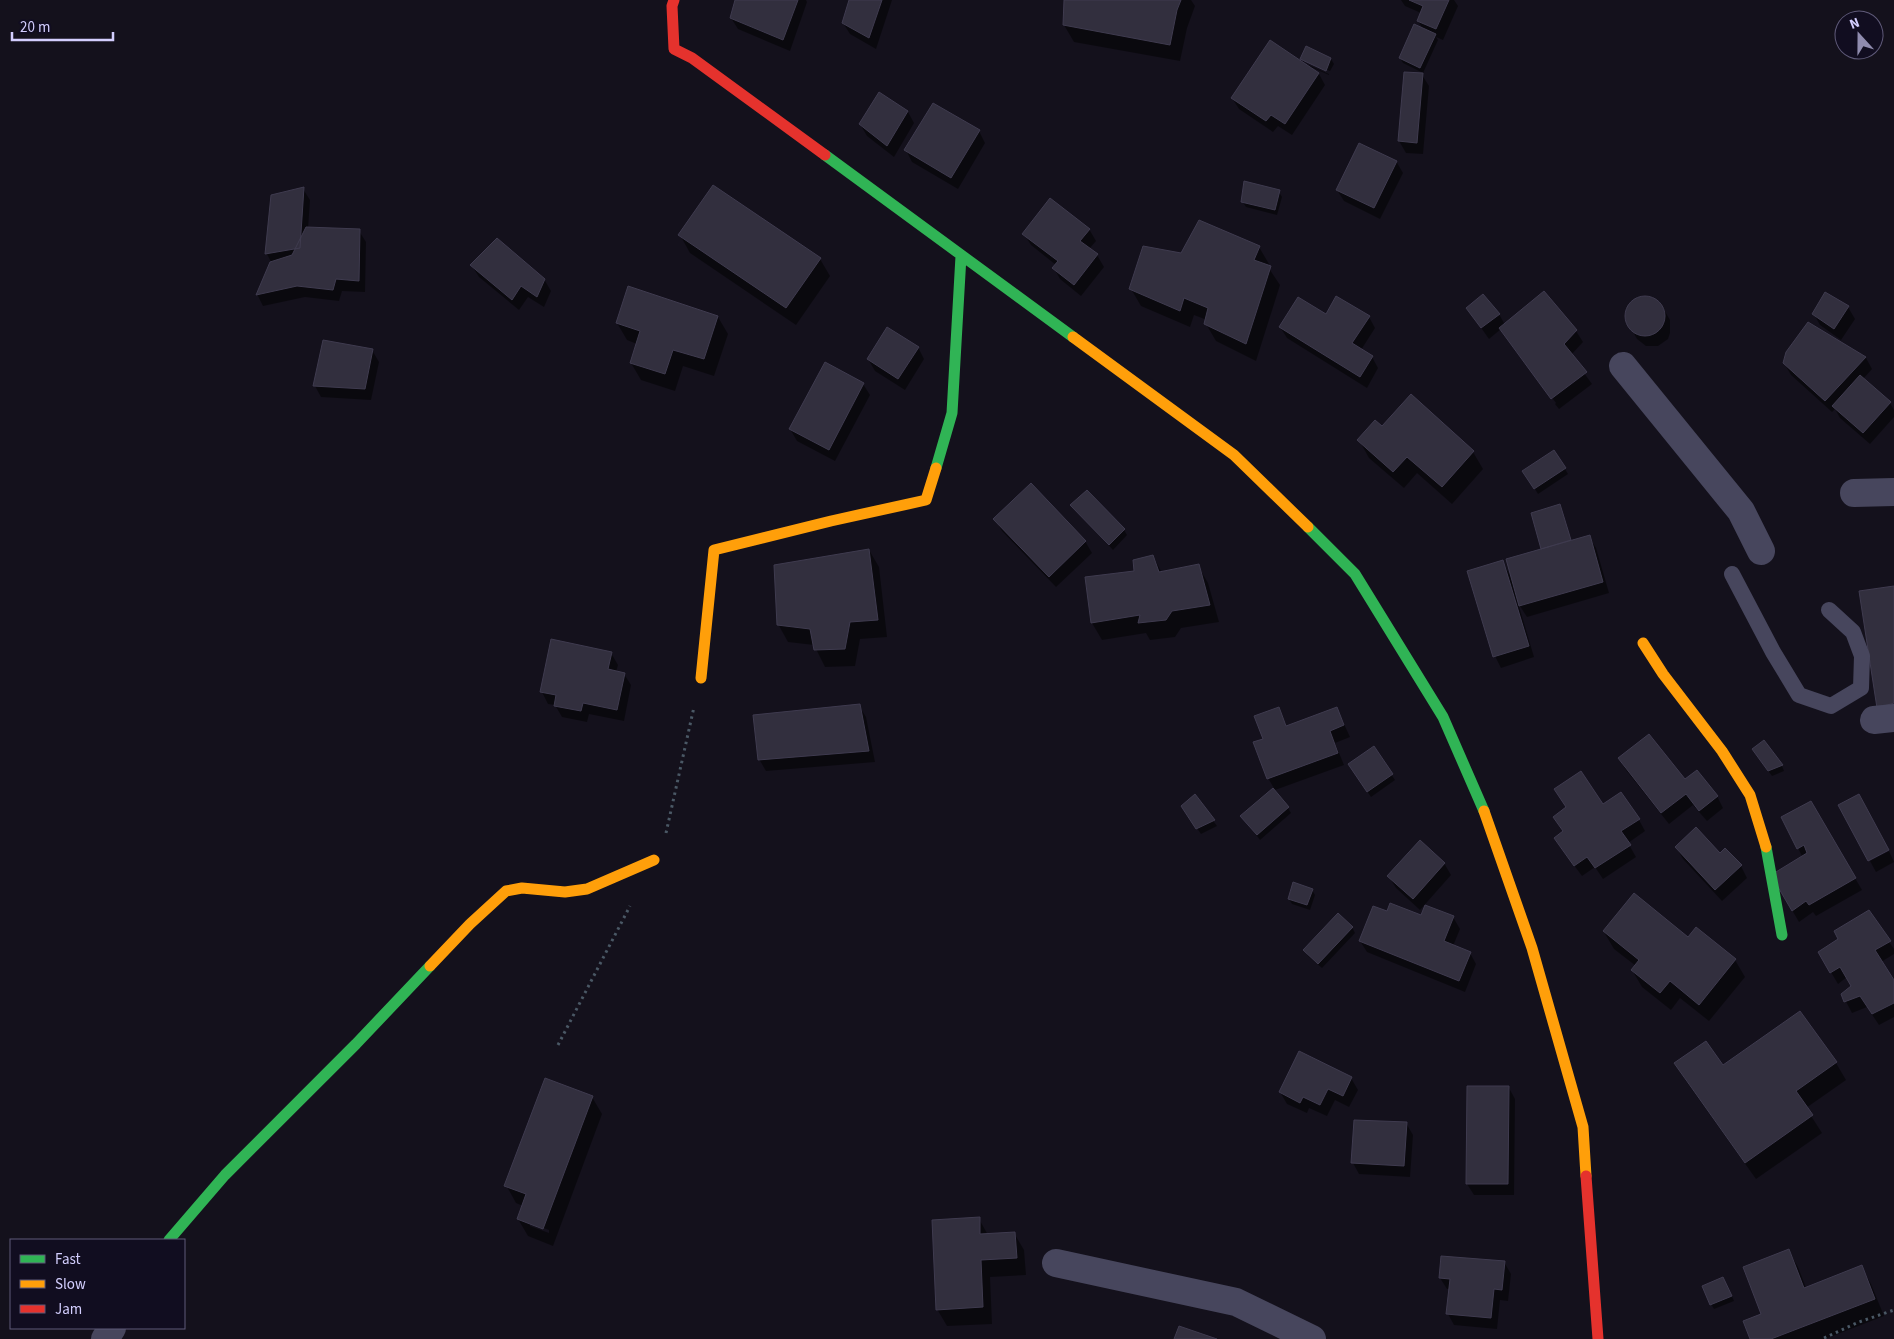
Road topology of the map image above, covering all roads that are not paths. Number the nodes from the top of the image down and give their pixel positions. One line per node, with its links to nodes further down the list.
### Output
1 (674, 0): 2 (street)
2 (961, 256): 10 (street); 16 (street)
3 (1623, 366): 6 (street)
4 (1894, 492): 5 (street)
5 (1854, 493)
6 (1761, 551)
7 (1732, 574): 8 (lane)
8 (1829, 610)
9 (1643, 642): 12 (street)
10 (700, 678)
11 (654, 860): 13 (street)
12 (1782, 934)
13 (170, 1239)
14 (1056, 1263): 15 (street)
15 (1312, 1339)
16 (1598, 1339)

